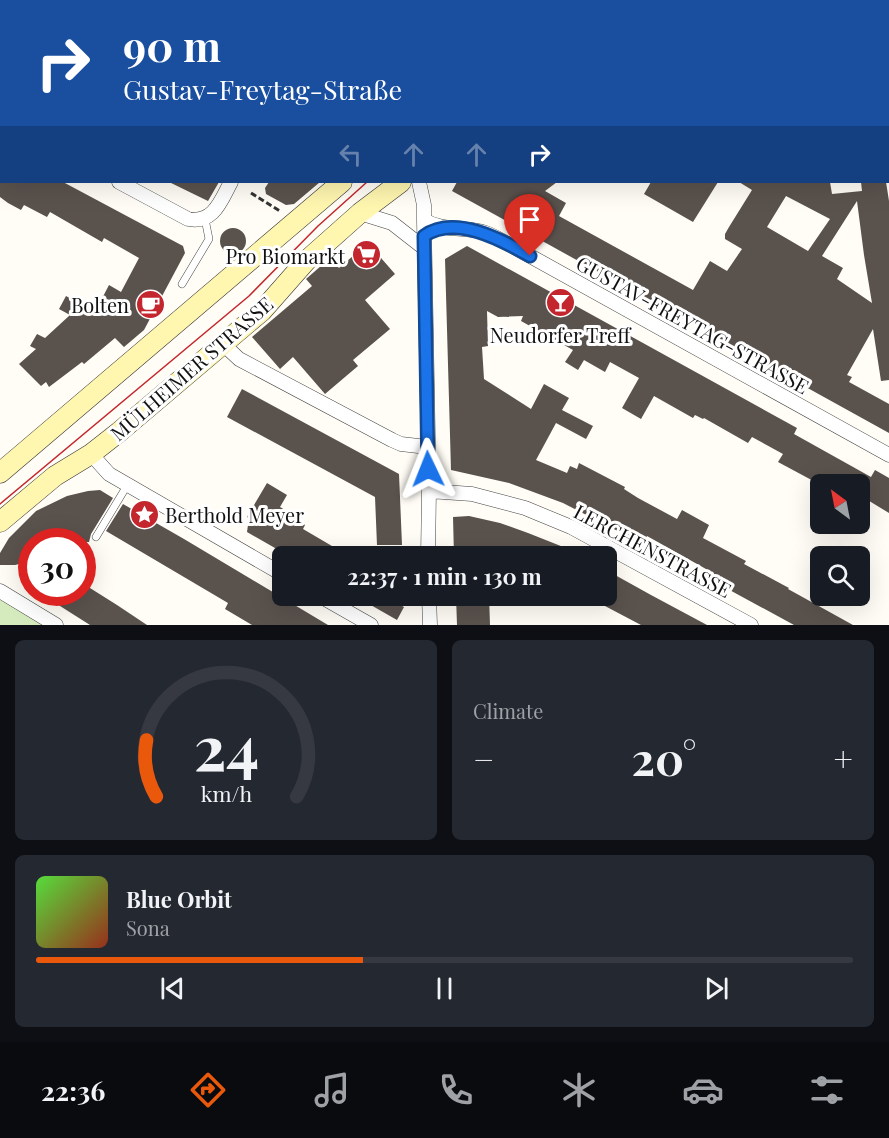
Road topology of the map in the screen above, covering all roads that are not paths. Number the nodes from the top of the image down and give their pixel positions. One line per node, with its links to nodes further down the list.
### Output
1 (120, 183): 7 (street)
2 (230, 183): 7 (street)
3 (341, 183): 16 (main road)
4 (400, 183): 6 (main road, MÜLHEIMER STRASSE)
5 (419, 183): 8 (street)
6 (360, 213): 10 (street); 12 (main road, MÜLHEIMER STRASSE)
7 (205, 219): 11 (lane)
8 (424, 220): 9 (street, GUSTAV-FREYTAG-STRASSE); 10 (street)
9 (441, 228): 10 (street); 15 (street, GUSTAV-FREYTAG-STRASSE)
10 (424, 242): 13 (street)
11 (182, 284)
12 (223, 344): 13 (street); 14 (main road, MÜLHEIMER STRASSE)
13 (427, 447): 18 (street)
14 (91, 454): 17 (street); 19 (main road, MÜLHEIMER STRASSE)
15 (889, 454)
16 (0, 472)
17 (128, 484): 20 (lane); 22 (street)
18 (429, 491): 21 (street); 29 (street, LERCHENSTRASSE)
19 (0, 522)
20 (96, 537)
21 (428, 546)
22 (272, 568)
23 (0, 591): 26 (street)
24 (338, 606): 27 (street)
25 (429, 606): 28 (street)
26 (56, 625)
27 (371, 625)
28 (430, 625)
29 (751, 625)

